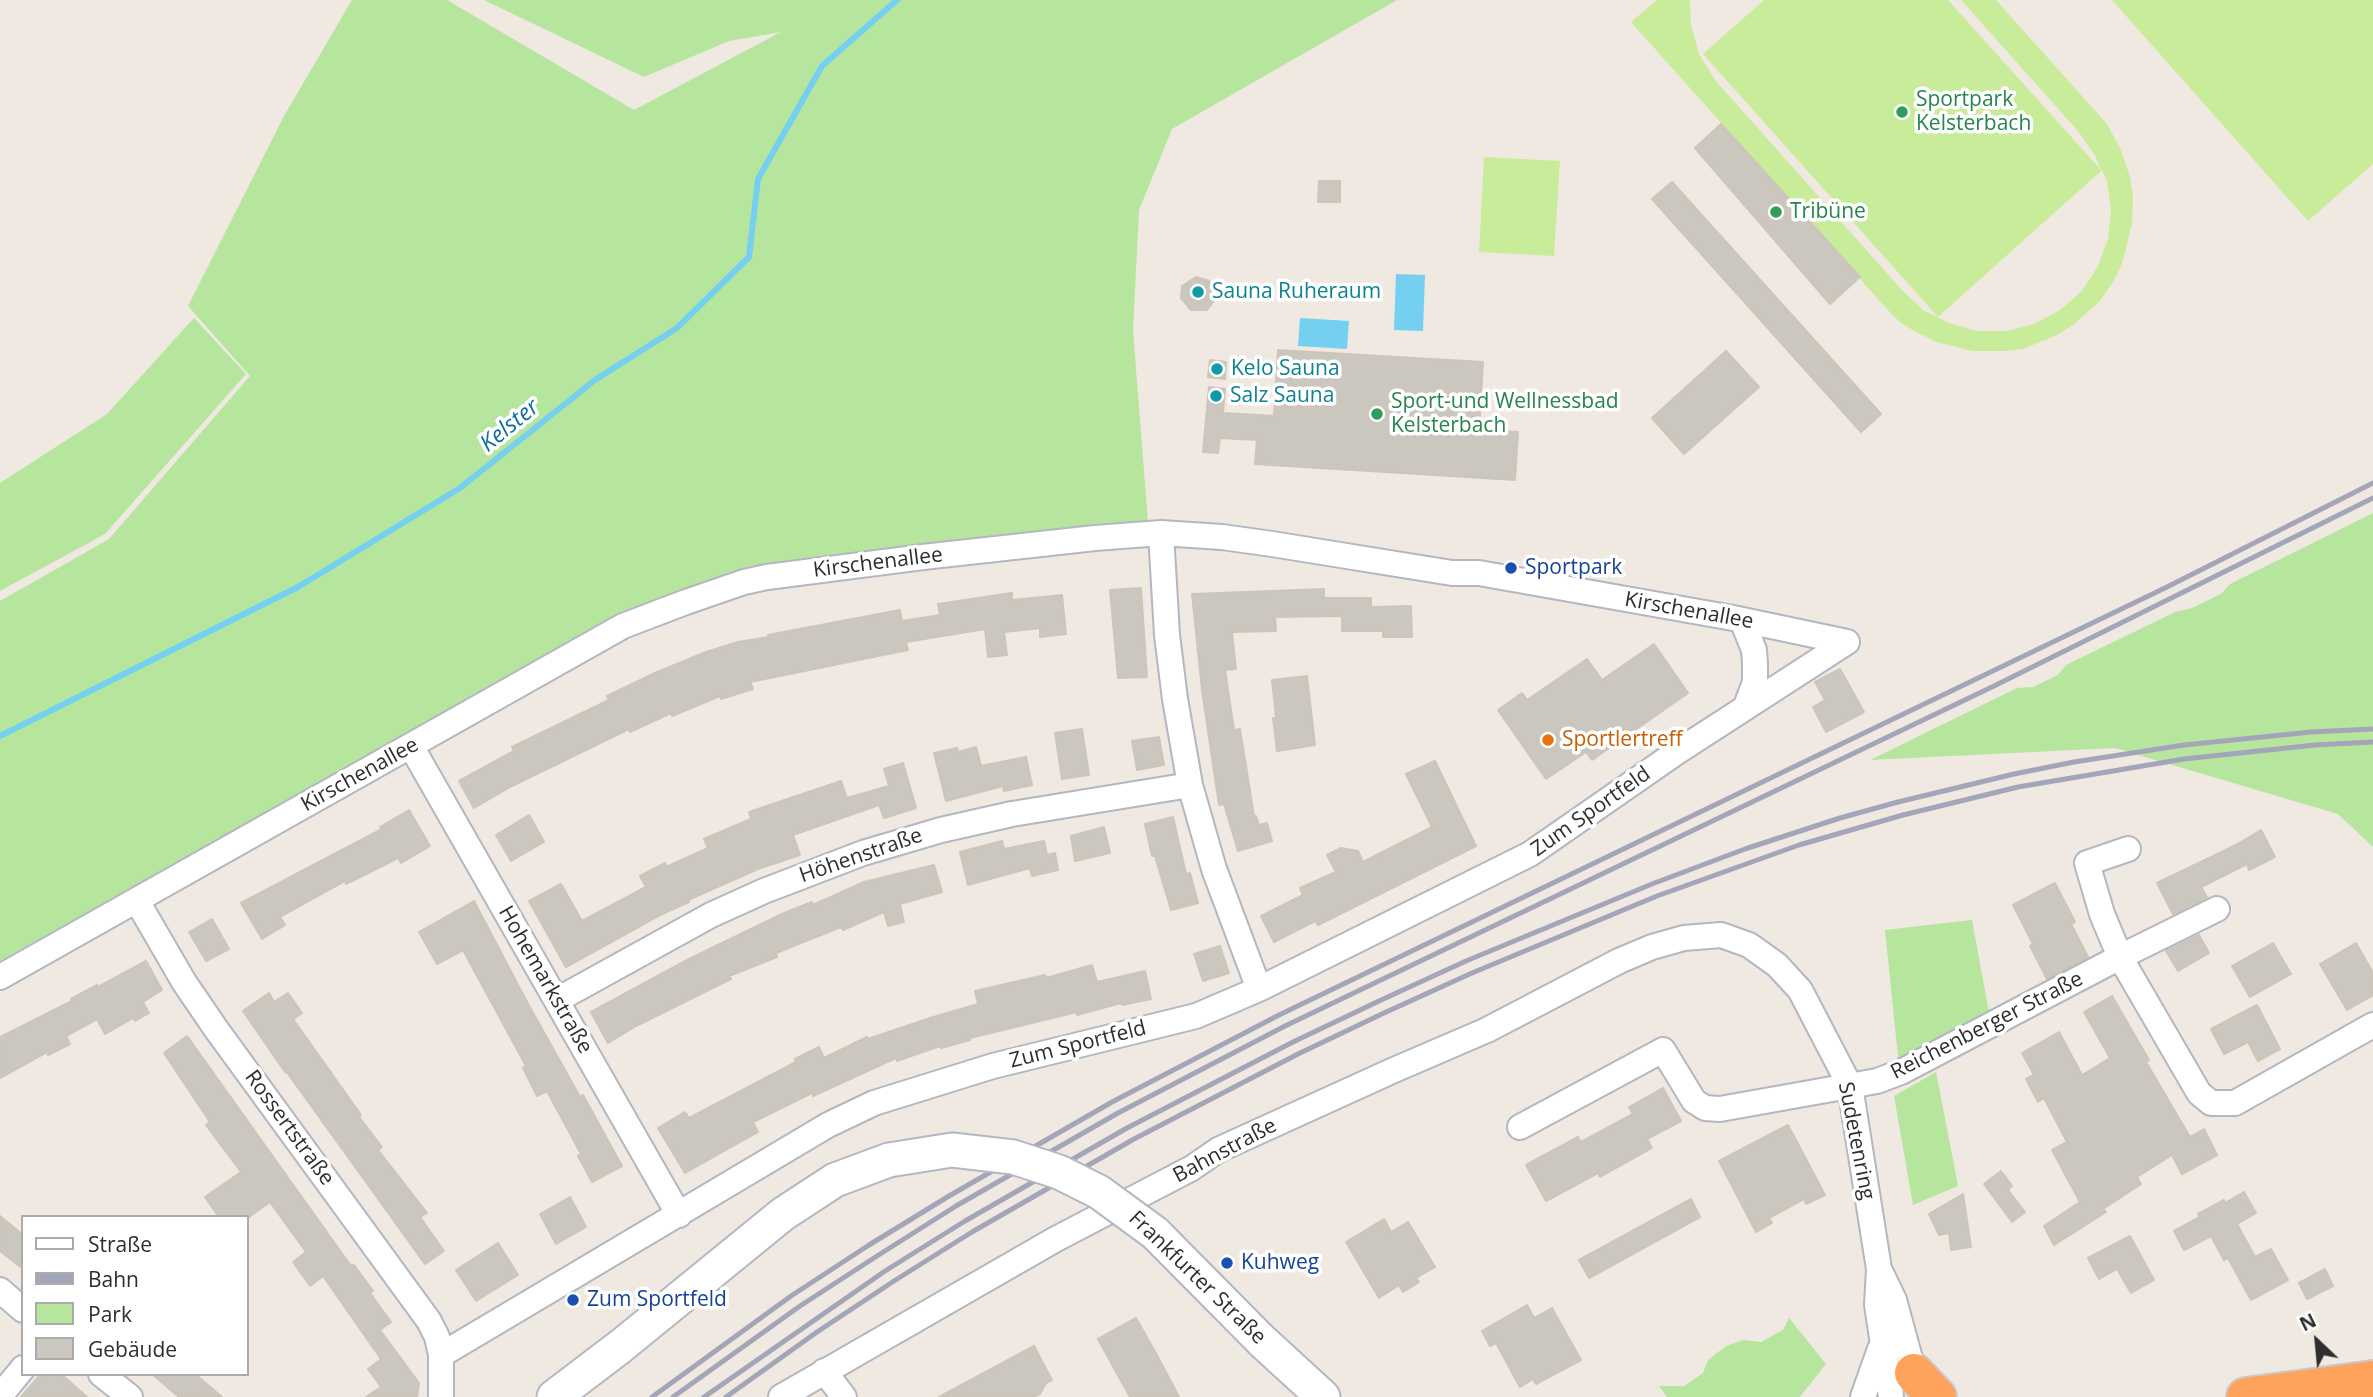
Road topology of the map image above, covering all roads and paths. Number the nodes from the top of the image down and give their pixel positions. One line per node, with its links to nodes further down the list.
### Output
1 (1160, 533): 2 (street, Kirschenallee); 5 (street, Kirschenallee); 6 (street)
2 (1742, 621): 3 (street, Kirschenallee); 4 (street)
3 (1847, 642): 4 (street, Zum Sportfeld)
4 (1746, 706): 13 (street, Zum Sportfeld)
5 (411, 746): 8 (street, Kirschenallee); 14 (street, Hohemarkstraße)
6 (1190, 785): 13 (street); 14 (street, Höhenstraße)
7 (2128, 849): 11 (street)
8 (137, 901): 12 (street, Kirschenallee); 23 (street, Rossertstraße)
9 (2217, 909): 11 (street, Reichenberger Straße)
10 (1684, 938): 16 (street, Sudetenring); 25 (street, Bahnstraße)
11 (2120, 957): 15 (street); 16 (street, Reichenberger Straße)
12 (0, 977)
13 (1259, 989): 18 (street, Zum Sportfeld)
14 (557, 1000): 18 (street, Hohemarkstraße)
15 (2373, 1025)
16 (1850, 1086): 17 (street, Reichenberger Straße); 19 (street, Sudetenring)
17 (1520, 1127)
18 (679, 1215): 23 (street, Zum Sportfeld)
19 (1879, 1269): 22 (street, Sudetenring); 28 (street, Sudetenring)
20 (0, 1290): 21 (street)
21 (21, 1308)
22 (1882, 1342): 28 (street, Sudetenring); 36 (street)
23 (441, 1355): 32 (street)
24 (21, 1370): 29 (street)
25 (824, 1371): 34 (street, Bahnstraße); 35 (street)
26 (103, 1376): 31 (street)
27 (2373, 1380): 37 (highway)
28 (1915, 1391)
29 (0, 1396)
30 (1322, 1396): 33 (street, Frankfurter Straße, bridge)
31 (130, 1397)
32 (441, 1397)
33 (554, 1397)
34 (781, 1397)
35 (844, 1397)
36 (1863, 1397)
37 (2246, 1397)

